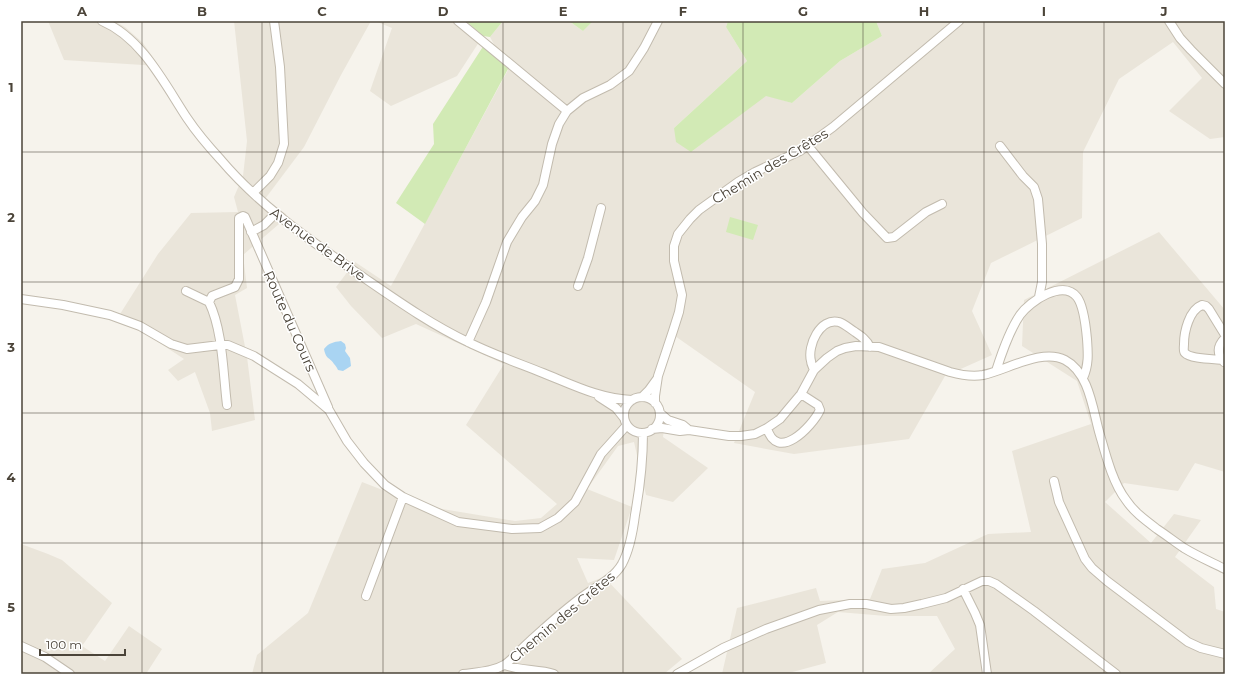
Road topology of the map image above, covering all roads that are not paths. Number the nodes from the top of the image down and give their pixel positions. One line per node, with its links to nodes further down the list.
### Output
1 (102, 21): 11 (street, Avenue de Brive)
2 (274, 21): 11 (street)
3 (458, 21): 8 (street)
4 (658, 21): 8 (street)
5 (959, 21): 9 (street, Chemin des Crêtes)
6 (1169, 21): 7 (street)
7 (1225, 84)
8 (567, 112): 23 (street)
9 (808, 146): 12 (street); 29 (street, Chemin des Crêtes)
10 (1000, 146): 18 (street)
11 (253, 193): 14 (street, Avenue de Brive)
12 (942, 204)
13 (601, 208): 16 (street)
14 (276, 213): 15 (street); 23 (street, Avenue de Brive)
15 (251, 232): 20 (street, Route du Cours); 37 (street, Route du Cours)
16 (578, 286)
17 (186, 291): 20 (street)
18 (1039, 297): 28 (street); 30 (street)
19 (21, 299): 24 (street)
20 (209, 302): 24 (street)
21 (1225, 335): 26 (street)
22 (1225, 338): 26 (street)
23 (468, 342): 31 (street, Avenue de Brive)
24 (220, 345): 36 (street); 37 (street, Route du Cours)
25 (870, 347): 27 (street); 27 (street); 28 (street)
26 (1224, 361)
27 (814, 370): 32 (street)
28 (996, 371): 30 (street)
29 (658, 376): 33 (street, Chemin des Crêtes); 35 (street, Chemin des Crêtes)
30 (1082, 378): 46 (street)
31 (592, 393): 34 (street); 39 (street)
32 (801, 394): 40 (street); 40 (street)
33 (642, 397): 34 (street); 35 (street)
34 (632, 400): 39 (street)
35 (655, 403): 38 (street)
36 (227, 405)
37 (330, 410): 45 (street, Route du Cours)
38 (660, 413): 41 (street); 42 (street)
39 (625, 421): 43 (street); 45 (street, Route du Cours)
40 (767, 428): 42 (street)
41 (652, 429): 42 (street); 43 (street)
42 (689, 430)
43 (643, 433): 51 (street, Chemin des Crêtes)
44 (1054, 481): 50 (street)
45 (403, 497): 48 (street)
46 (1225, 569)
47 (964, 589): 56 (street); 57 (street); 58 (street)
48 (366, 596)
49 (21, 646): 53 (street)
50 (1225, 654)
51 (504, 665): 52 (street); 54 (street, Chemin des Crêtes)
52 (526, 671): 55 (street)
53 (70, 674)
54 (463, 674)
55 (554, 674)
56 (677, 674)
57 (988, 674)
58 (1116, 674)

